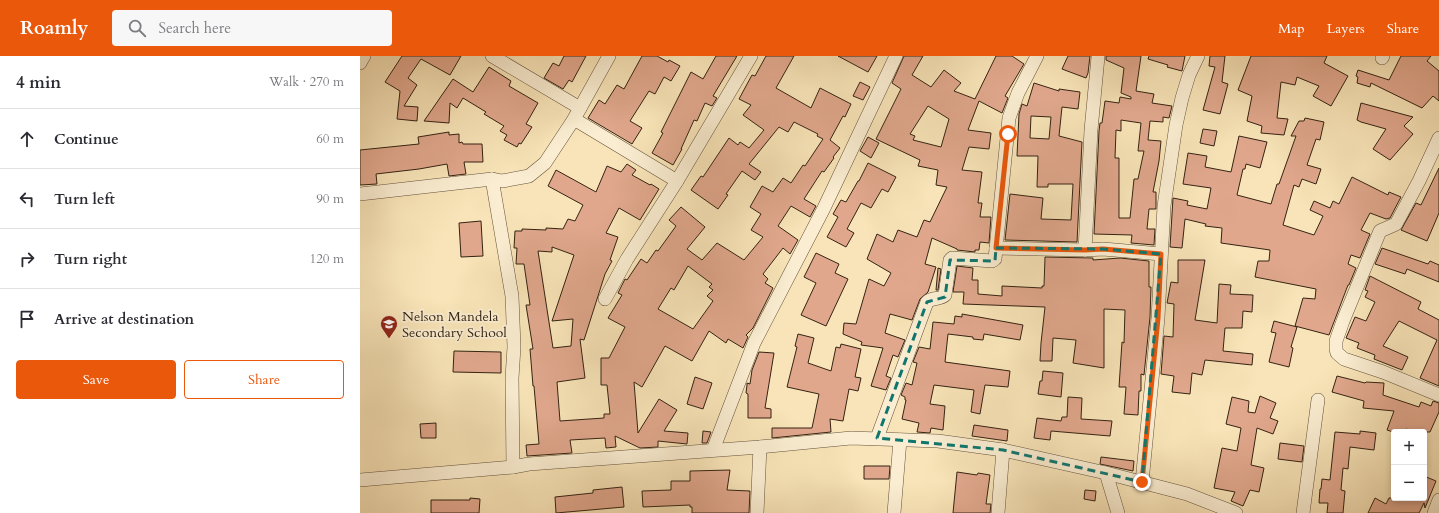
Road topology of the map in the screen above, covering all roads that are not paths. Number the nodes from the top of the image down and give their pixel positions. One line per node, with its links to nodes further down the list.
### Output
1 (364, 56): 9 (street)
2 (492, 56): 10 (street)
3 (609, 56): 10 (street)
4 (751, 56): 14 (street)
5 (896, 56): 25 (street)
6 (1036, 56): 16 (street)
7 (1198, 56): 18 (street)
8 (1098, 57): 17 (street)
9 (360, 62)
10 (580, 108): 11 (street)
11 (574, 119): 13 (street); 14 (street)
12 (1439, 138): 20 (street)
13 (492, 179): 15 (street); 27 (street)
14 (677, 181): 19 (street)
15 (360, 194)
16 (996, 248): 17 (street); 22 (street)
17 (1085, 250): 18 (street)
18 (1161, 254): 30 (street)
19 (605, 299)
20 (1439, 395)
21 (1318, 400): 37 (street)
22 (877, 438): 23 (street); 24 (street)
23 (900, 440): 26 (street); 33 (street)
24 (760, 446): 25 (street); 32 (street)
25 (713, 450): 27 (street)
26 (1003, 450): 28 (street); 34 (street)
27 (513, 467): 29 (street)
28 (1106, 473): 30 (street); 35 (street)
29 (360, 480)
30 (1142, 482): 36 (street)
31 (1439, 500): 38 (street)
32 (757, 513)
33 (894, 513)
34 (998, 513)
35 (1118, 513)
36 (1236, 513)
37 (1302, 513)
38 (1434, 513)

